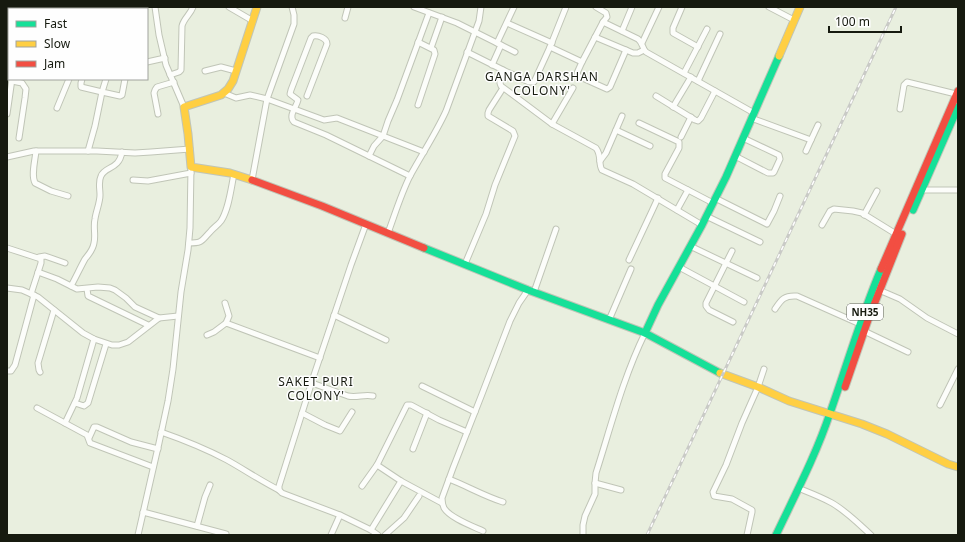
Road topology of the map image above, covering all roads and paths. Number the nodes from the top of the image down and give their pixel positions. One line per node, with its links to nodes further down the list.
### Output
1 (154, 7): 39 (street)
2 (193, 7): 47 (street)
3 (229, 7): 21 (street)
4 (257, 7): 21 (main road)
5 (292, 7): 64 (street)
6 (348, 7): 19 (street)
7 (414, 7): 17 (street)
8 (482, 7): 25 (street)
9 (514, 7): 23 (street)
10 (566, 7): 32 (street)
11 (596, 7): 22 (street)
12 (632, 7): 26 (street)
13 (659, 7): 30 (street)
14 (682, 7): 33 (street)
15 (769, 7): 20 (street)
16 (800, 7): 20 (main road)
17 (428, 10): 18 (street); 29 (street)
18 (442, 17): 25 (street); 34 (street)
19 (345, 18)
20 (794, 20): 74 (main road)
21 (253, 21): 45 (main road)
22 (603, 22): 26 (street); 28 (street)
23 (507, 23): 31 (street); 32 (street)
24 (707, 29): 33 (street)
25 (474, 31): 31 (street); 37 (street)
26 (622, 31): 30 (street)
27 (720, 34): 54 (street)
28 (595, 37): 35 (street); 41 (street)
29 (418, 42): 34 (street); 81 (street)
30 (642, 43): 36 (street)
31 (499, 44): 38 (street); 42 (street)
32 (551, 45): 41 (street); 43 (street)
33 (698, 47): 46 (street)
34 (430, 48): 65 (street)
35 (626, 50): 36 (street); 41 (street)
36 (644, 50): 46 (street)
37 (467, 52): 42 (street); 92 (street)
38 (515, 52)
39 (164, 58): 40 (street); 47 (street)
40 (148, 62)
41 (582, 62)
42 (492, 65): 43 (street)
43 (503, 70): 56 (street)
44 (205, 71): 45 (street)
45 (236, 71): 61 (main road)
46 (684, 73): 48 (street)
47 (170, 75): 55 (street)
48 (691, 77): 54 (street); 68 (street)
49 (12, 80): 72 (street); 83 (street)
50 (69, 80): 69 (street)
51 (82, 80): 59 (street)
52 (106, 80): 59 (street)
53 (125, 80): 59 (street)
54 (698, 81): 58 (street)
55 (174, 82): 67 (street); 73 (street)
56 (503, 88): 78 (street); 128 (street)
57 (573, 88): 78 (street)
58 (715, 91): 74 (street); 76 (street)
59 (102, 92): 88 (street)
60 (957, 92): 71 (street); 118 (main road, NH35)
61 (224, 93): 64 (street); 67 (main road)
62 (307, 96): 70 (street)
63 (656, 96): 68 (street)
64 (267, 99): 70 (street); 101 (street)
65 (418, 105)
66 (958, 106): 103 (main road, NH35)
67 (184, 107): 87 (main road)
68 (673, 107): 76 (street)
69 (57, 108)
70 (294, 109): 81 (street); 93 (street)
71 (900, 109)
72 (7, 114)
73 (158, 114)
74 (753, 115): 84 (main road); 85 (street)
75 (622, 116): 80 (street)
76 (691, 117): 82 (street)
77 (639, 123): 102 (street)
78 (552, 124): 96 (street)
79 (818, 125): 85 (street)
80 (616, 130): 86 (street); 96 (street)
81 (383, 136): 92 (street); 93 (street)
82 (682, 137)
83 (19, 138)
84 (742, 138): 94 (main road); 94 (street)
85 (811, 140): 89 (street)
86 (650, 146)
87 (190, 149): 91 (street); 97 (main road)
88 (88, 151): 90 (street); 91 (street)
89 (806, 151)
90 (36, 152): 95 (street); 106 (street)
91 (122, 152): 133 (street)
92 (424, 152): 99 (street)
93 (369, 156): 99 (street)
94 (735, 156): 109 (main road)
95 (7, 157)
96 (600, 161): 108 (street)
97 (191, 170): 98 (main road); 100 (street); 120 (street)
98 (234, 174): 101 (main road); 120 (street)
99 (410, 176): 117 (street)
100 (133, 180)
101 (252, 180): 113 (main road)
102 (688, 190): 109 (street); 110 (street)
103 (922, 190): 104 (street); 137 (main road, NH35)
104 (958, 190)
105 (877, 192): 111 (street)
106 (68, 196)
107 (780, 196): 109 (street)
108 (658, 198): 110 (street); 125 (street)
109 (714, 201): 112 (main road)
110 (677, 210): 114 (street)
111 (864, 215): 115 (street); 118 (street)
112 (706, 216): 114 (main road); 119 (street)
113 (366, 224): 117 (main road); 144 (street)
114 (702, 225): 121 (main road)
115 (822, 225)
116 (556, 229): 138 (street)
117 (388, 233): 128 (main road)
118 (896, 234): 150 (main road, NH35)
119 (760, 242)
120 (188, 243): 145 (street)
121 (690, 246): 127 (street); 129 (main road)
122 (7, 248): 124 (street)
123 (732, 250): 127 (street)
124 (39, 257): 126 (street); 131 (street)
125 (629, 260)
126 (65, 263)
127 (726, 263): 132 (street); 134 (street)
128 (465, 264): 138 (main road)
129 (679, 267): 134 (street); 153 (main road)
130 (630, 269): 147 (street)
131 (38, 272): 133 (street); 139 (street)
132 (757, 278)
133 (71, 286): 136 (street)
134 (714, 286): 140 (street); 148 (street)
135 (7, 288): 139 (street)
136 (87, 289): 146 (street); 151 (street)
137 (879, 290): 152 (main road, NH35); 154 (street)
138 (531, 291): 147 (main road); 173 (street)
139 (33, 295): 142 (street); 163 (street)
140 (744, 302)
141 (225, 303): 149 (street)
142 (54, 310): 156 (street); 164 (street)
143 (775, 310): 150 (street)
144 (334, 315): 157 (street); 160 (street)
145 (178, 316): 146 (street); 178 (street)
146 (159, 318): 151 (street)
147 (609, 320): 153 (main road)
148 (733, 322)
149 (226, 323): 155 (street); 160 (street)
150 (860, 324): 176 (main road, NH35)
151 (148, 325): 158 (street)
152 (864, 331): 159 (street); 176 (main road, NH35)
153 (645, 333): 167 (main road); 188 (street)
154 (958, 334)
155 (207, 335)
156 (94, 339): 158 (street); 169 (street)
157 (386, 340)
158 (106, 344): 169 (street)
159 (908, 352)
160 (320, 358): 165 (street)
161 (764, 369): 167 (street)
162 (958, 369): 170 (street)
163 (7, 371)
164 (40, 372)
165 (312, 382): 168 (street); 174 (street)
166 (422, 386): 173 (street)
167 (758, 388): 176 (main road); 209 (street)
168 (373, 396)
169 (75, 403): 177 (street)
170 (940, 404)
171 (37, 408): 177 (street)
172 (352, 412): 174 (street)
173 (475, 412): 179 (street)
174 (302, 413): 191 (street)
175 (427, 413): 179 (street); 182 (street); 183 (street)
176 (832, 414): 185 (main road); 193 (main road, NH35); 210 (main road, NH35)
177 (65, 423): 180 (street)
178 (161, 432): 181 (street); 191 (street)
179 (467, 432): 186 (street)
180 (88, 438): 181 (street); 184 (street)
181 (158, 449): 184 (street)
182 (413, 449)
183 (377, 465): 187 (street); 190 (street)
184 (153, 467): 197 (street)
185 (958, 467)
186 (449, 479): 195 (street); 196 (street)
187 (400, 481): 196 (street); 200 (street)
188 (595, 483): 192 (street); 208 (street)
189 (210, 485): 199 (street)
190 (362, 486)
191 (279, 490): 198 (street)
192 (621, 490)
193 (803, 490): 203 (street); 211 (main road, NH35)
194 (419, 496): 207 (street)
195 (503, 502)
196 (442, 503): 201 (street)
197 (143, 512): 199 (street); 204 (street)
198 (340, 515): 200 (street); 205 (street)
199 (197, 526): 202 (street)
200 (371, 530): 206 (street)
201 (483, 531)
202 (226, 534)
203 (868, 534)
204 (138, 535)
205 (331, 535)
206 (378, 535)
207 (386, 535)
208 (583, 535)
209 (747, 535)
210 (776, 535)
211 (782, 535)

